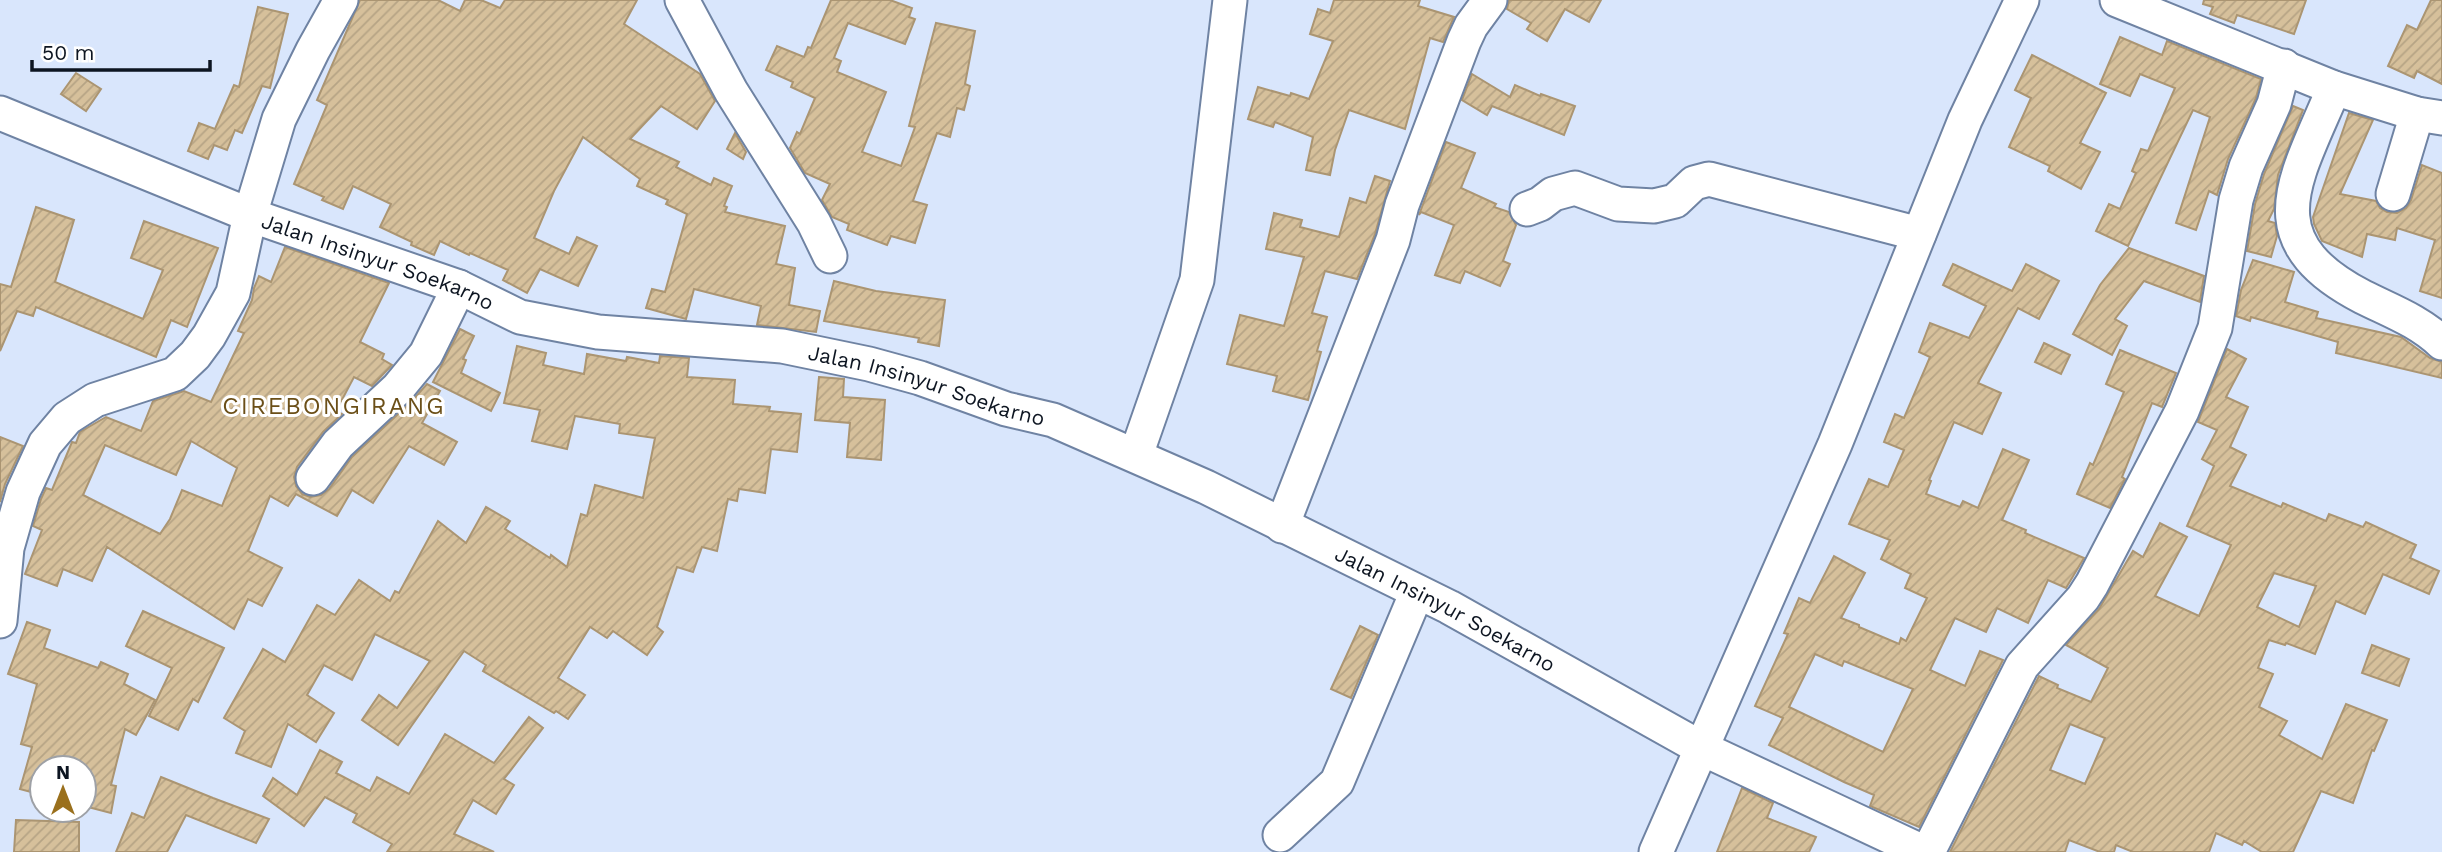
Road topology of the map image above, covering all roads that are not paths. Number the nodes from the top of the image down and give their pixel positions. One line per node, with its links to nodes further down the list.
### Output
1 (341, 0): 13 (street)
2 (1230, 0): 18 (street)
3 (1490, 0): 20 (street)
4 (2022, 0): 14 (street)
5 (2117, 0): 7 (street)
6 (685, 6): 15 (street)
7 (2284, 66): 8 (street); 26 (street)
8 (2334, 88): 10 (street); 17 (street)
9 (0, 113): 13 (street, Jalan Insinyur Soekarno)
10 (2429, 116): 11 (street)
11 (2393, 194)
12 (1527, 209): 14 (street)
13 (250, 215): 16 (street, Jalan Insinyur Soekarno); 22 (street)
14 (1919, 234): 23 (street)
15 (830, 256)
16 (459, 287): 18 (street, Jalan Insinyur Soekarno); 19 (street)
17 (2442, 343)
18 (1136, 455): 20 (street, Jalan Insinyur Soekarno)
19 (313, 478)
20 (1282, 526): 21 (street, Jalan Insinyur Soekarno)
21 (1417, 592): 23 (street, Jalan Insinyur Soekarno); 24 (street)
22 (0, 621)
23 (1701, 748): 25 (street); 26 (street, Jalan Insinyur Soekarno)
24 (1280, 835)
25 (1656, 852)
26 (1925, 852)

